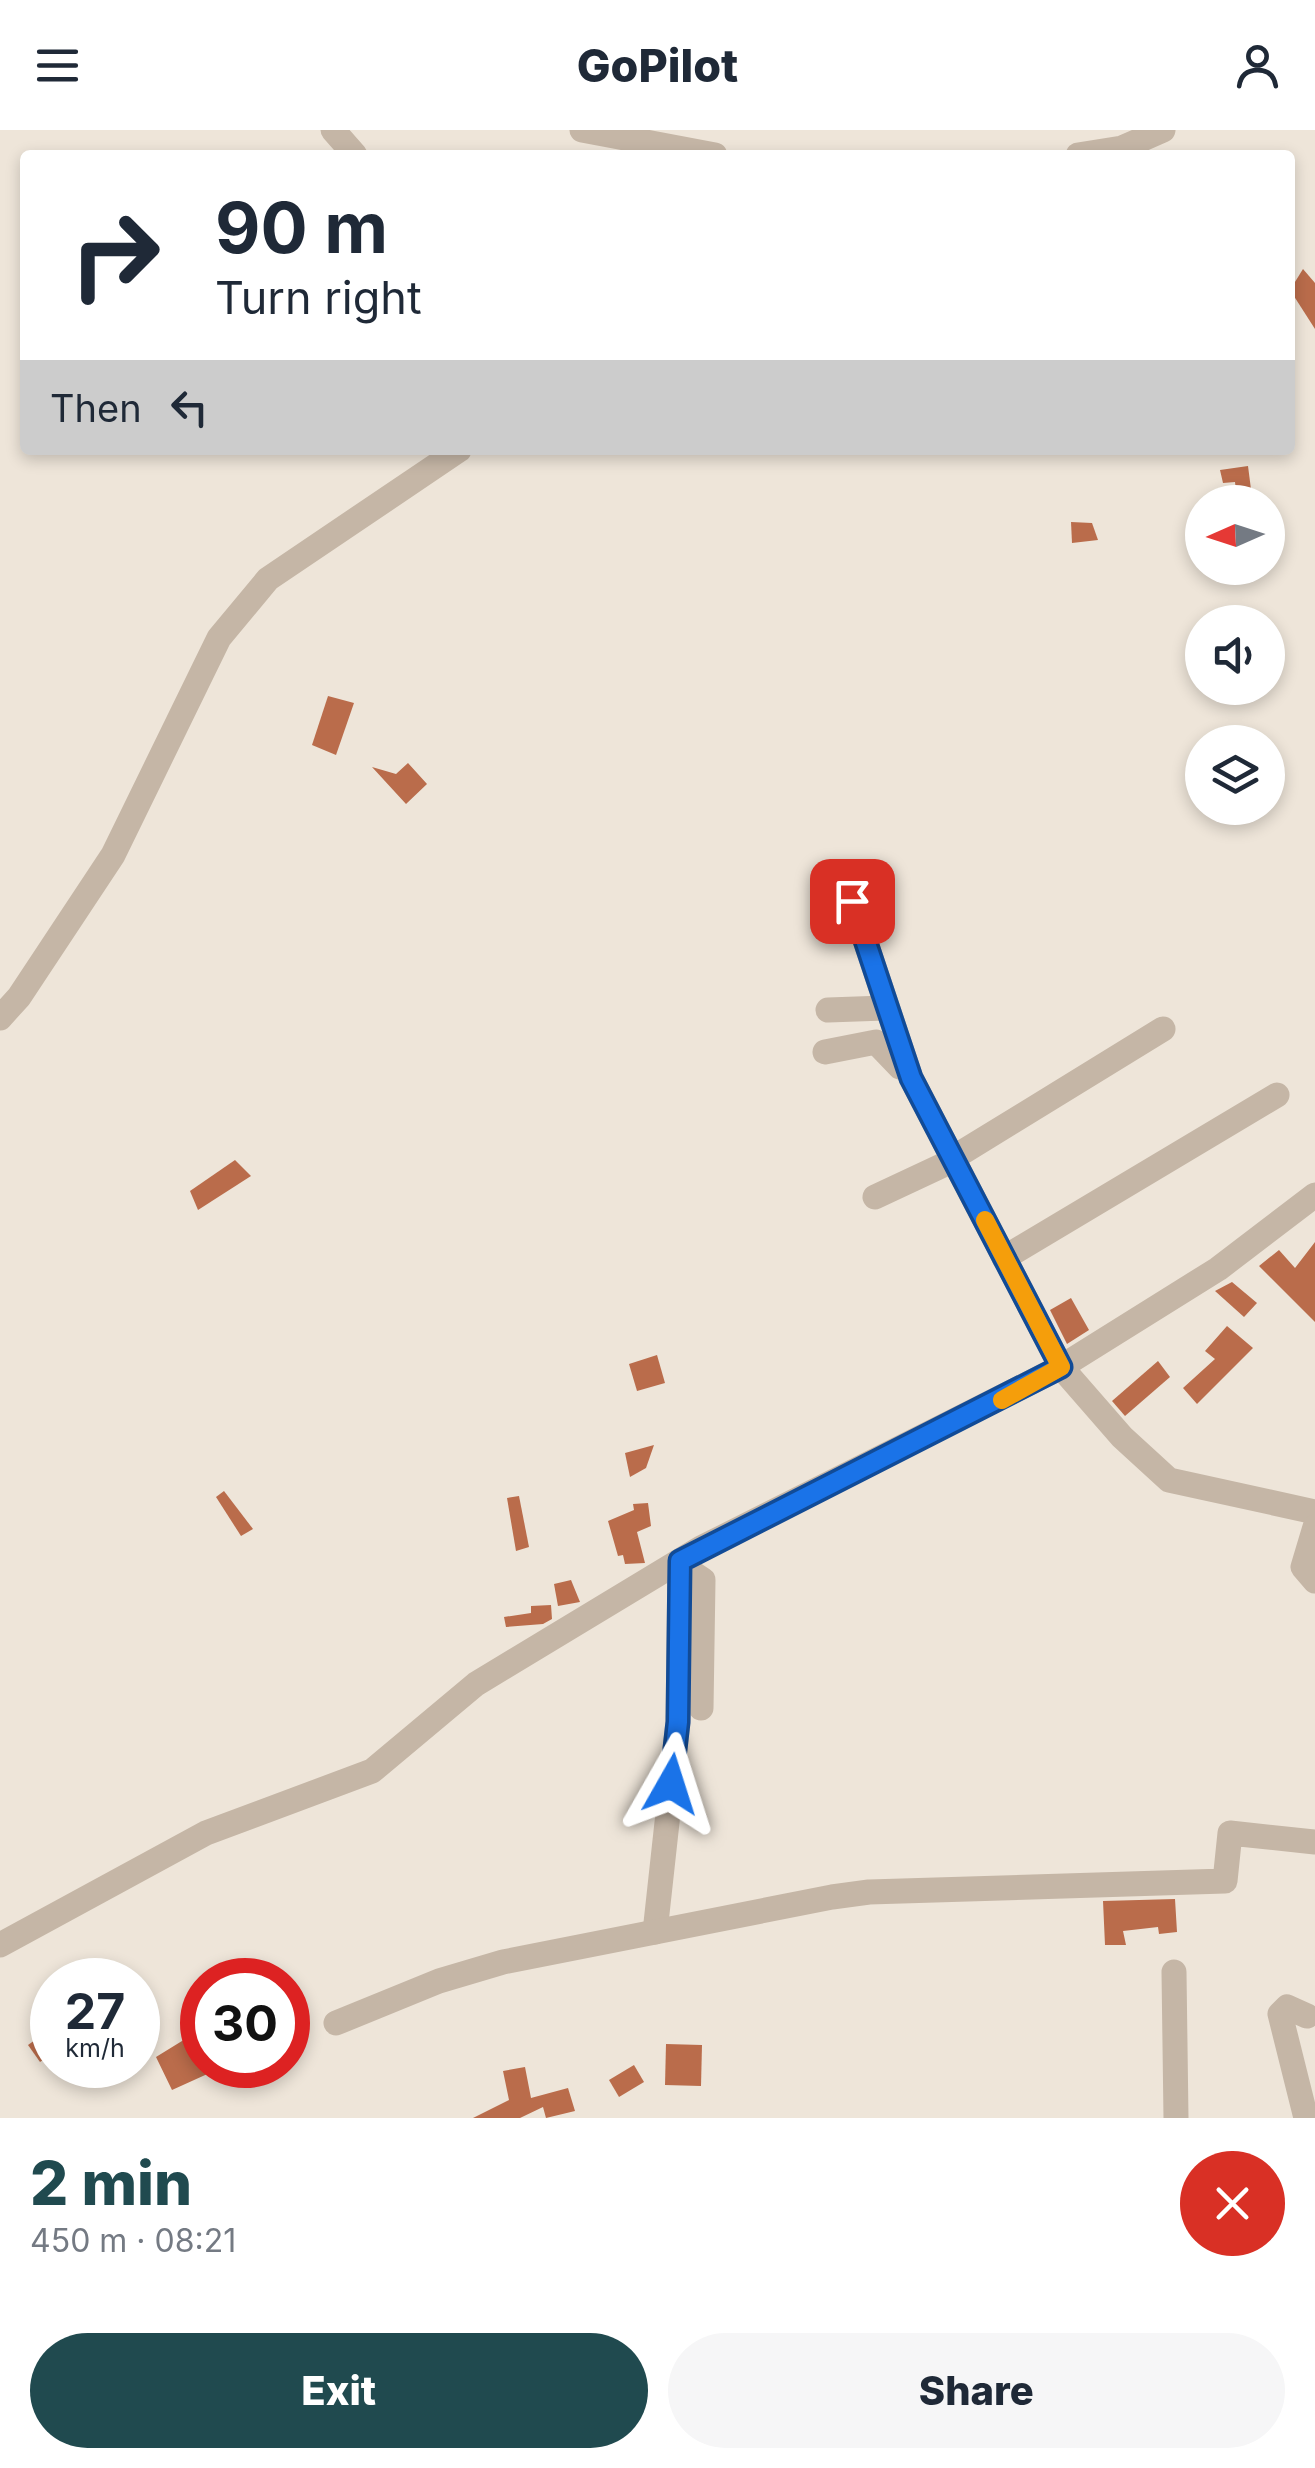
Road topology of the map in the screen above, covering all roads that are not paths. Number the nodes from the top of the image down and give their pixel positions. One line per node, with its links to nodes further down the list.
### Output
1 (333, 130): 4 (street)
2 (582, 130): 5 (street)
3 (1163, 130): 6 (street)
4 (351, 150)
5 (688, 150)
6 (1117, 150)
7 (452, 455): 11 (street)
8 (852, 901): 9 (street)
9 (886, 1008): 10 (street); 14 (street)
10 (828, 1010)
11 (0, 1018)
12 (1163, 1030): 16 (street)
13 (825, 1052): 14 (street)
14 (911, 1078): 16 (street)
15 (1277, 1095): 19 (street)
16 (954, 1159): 18 (street); 19 (street)
17 (1315, 1195): 20 (street)
18 (875, 1197)
19 (1004, 1258): 20 (street)
20 (1061, 1367): 21 (street); 23 (street)
21 (1315, 1512)
22 (1315, 1527): 24 (street)
23 (680, 1566): 25 (street); 27 (street); 28 (street)
24 (1315, 1580)
25 (702, 1708)
26 (1315, 1842): 27 (street)
27 (655, 1932): 31 (street)
28 (0, 1944)
29 (1174, 1972): 32 (street)
30 (1307, 2016): 33 (street)
31 (336, 2023)
32 (1176, 2118)
33 (1306, 2118)

